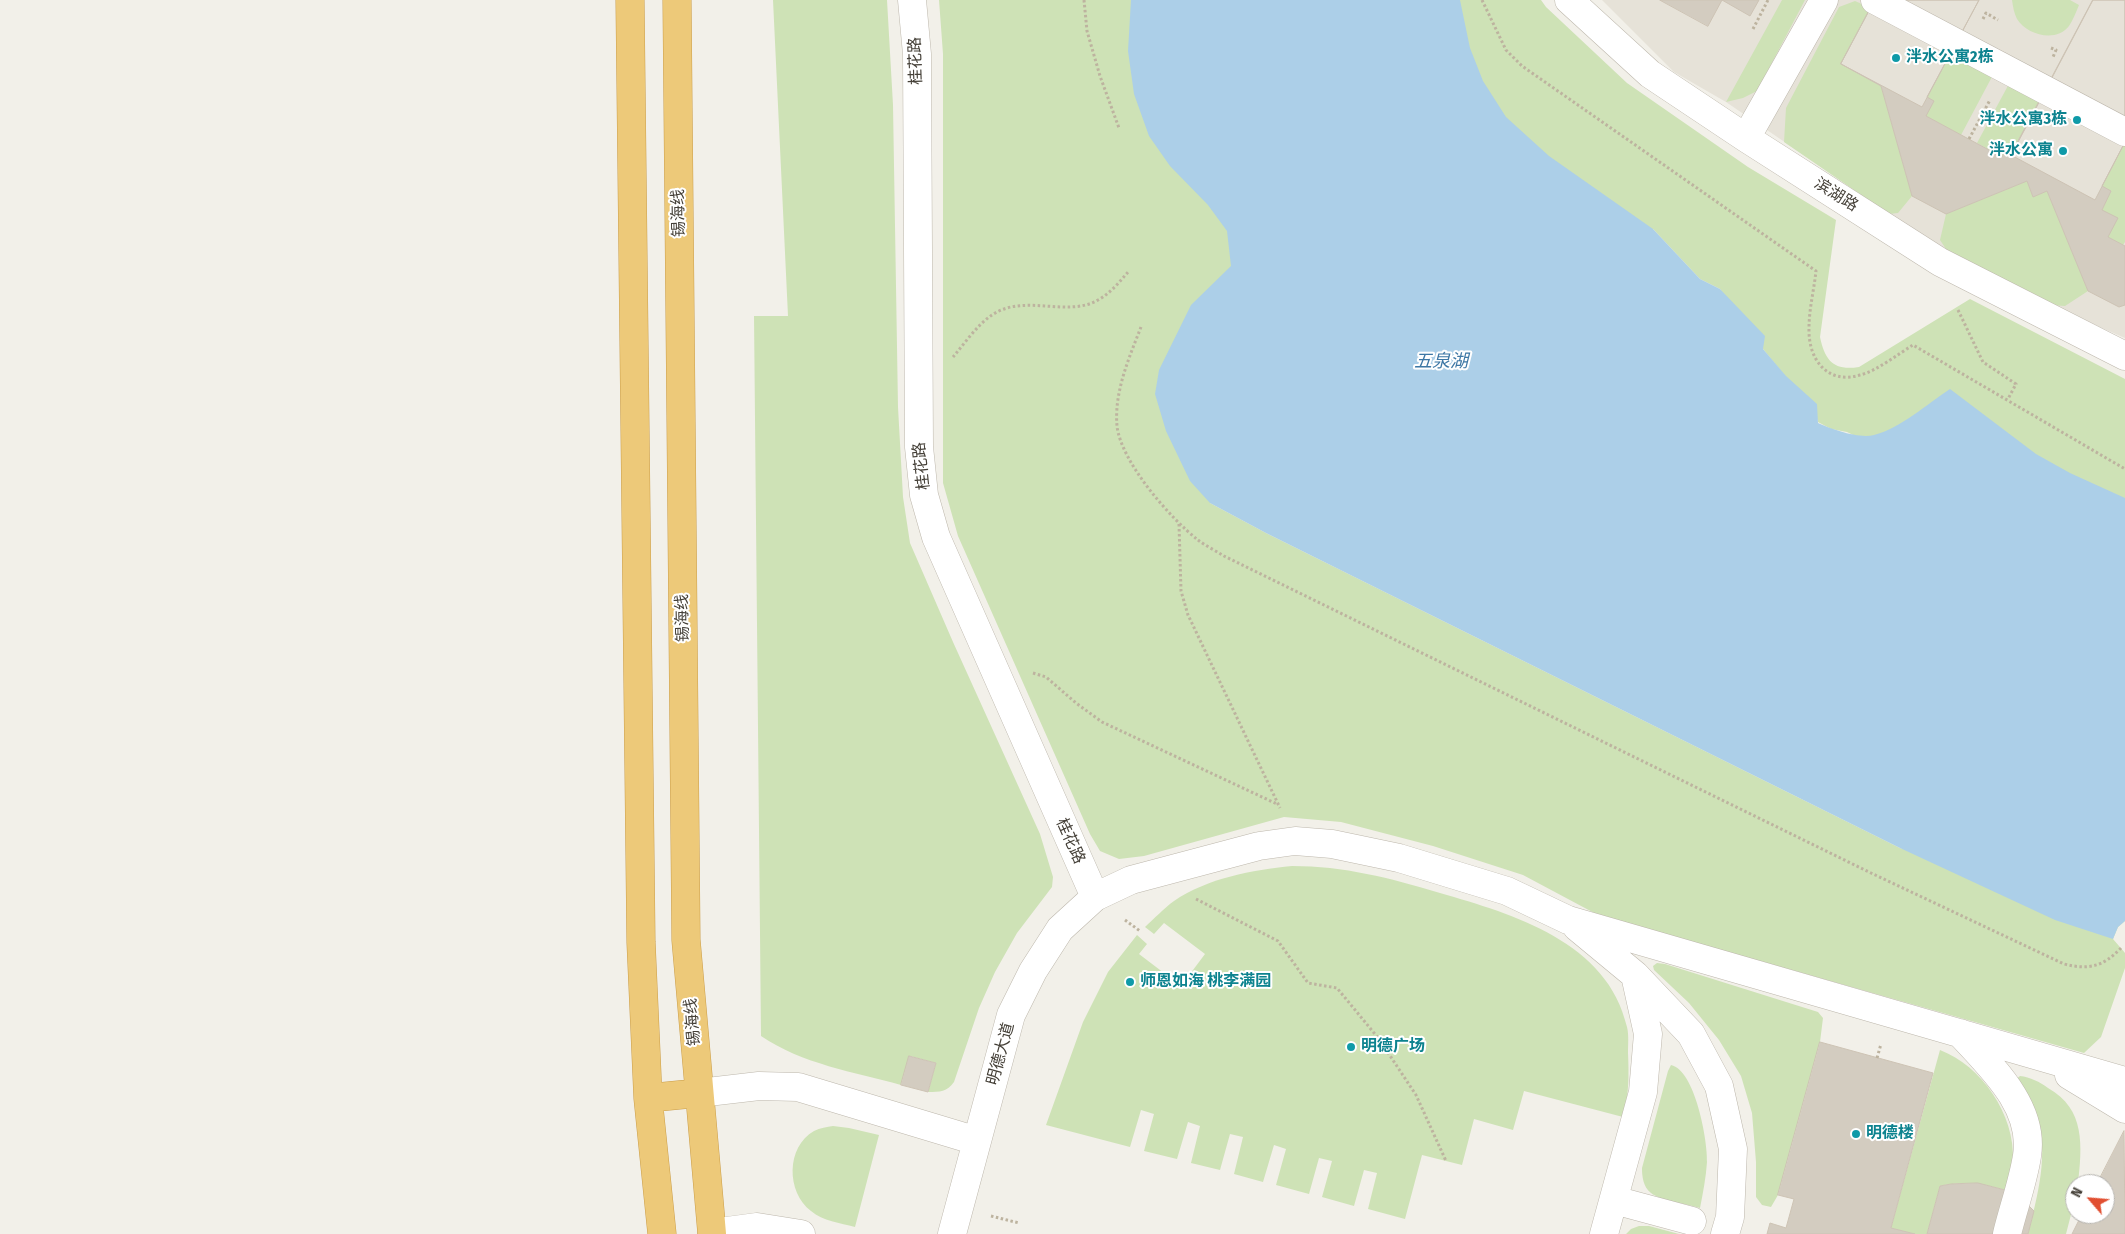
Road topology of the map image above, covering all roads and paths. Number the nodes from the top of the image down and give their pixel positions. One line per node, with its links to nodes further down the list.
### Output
1 (630, 0): 36 (highway)
2 (677, 0): 35 (highway, 锡海线)
3 (912, 0): 18 (lane, 桂花路)
4 (1084, 0): 11 (path)
5 (1482, 0): 19 (path)
6 (1569, 0): 13 (lane, 滨湖路)
7 (1768, 0): 10 (path)
8 (1824, 0): 13 (lane)
9 (1875, 0): 12 (lane)
10 (1753, 29)
11 (1119, 128)
12 (2125, 132)
13 (1746, 138): 17 (lane, 滨湖路)
14 (1129, 271): 18 (path)
15 (1957, 308): 19 (path)
16 (1141, 327): 21 (path)
17 (2125, 356)
18 (918, 398): 22 (lane, 桂花路)
19 (2008, 399): 20 (path)
20 (2125, 469)
21 (1179, 523): 23 (path); 28 (path)
22 (1000, 682): 23 (path); 26 (lane, 桂花路)
23 (1278, 804): 24 (path)
24 (1295, 841): 25 (lane, 明德大道); 27 (lane, 明德大道)
25 (1167, 871): 26 (lane, 明德大道); 39 (path)
26 (1095, 897): 38 (lane, 明德大道)
27 (1568, 920): 29 (lane); 30 (lane)
28 (2121, 948)
29 (1635, 975): 40 (lane); 47 (lane)
30 (1960, 1033): 32 (lane); 48 (lane)
31 (1881, 1044): 33 (path)
32 (2038, 1056): 34 (lane); 37 (lane)
33 (1877, 1058)
34 (2125, 1081)
35 (699, 1093): 36 (highway); 38 (lane); 43 (highway, 锡海线)
36 (648, 1098): 42 (highway)
37 (2125, 1109)
38 (977, 1141): 45 (lane, 明德大道)
39 (1446, 1161)
40 (1614, 1200): 41 (lane); 46 (lane)
41 (1692, 1221)
42 (662, 1234)
43 (709, 1234): 44 (lane)
44 (801, 1234)
45 (952, 1234)
46 (1604, 1234)
47 (1725, 1234)
48 (2006, 1234)

